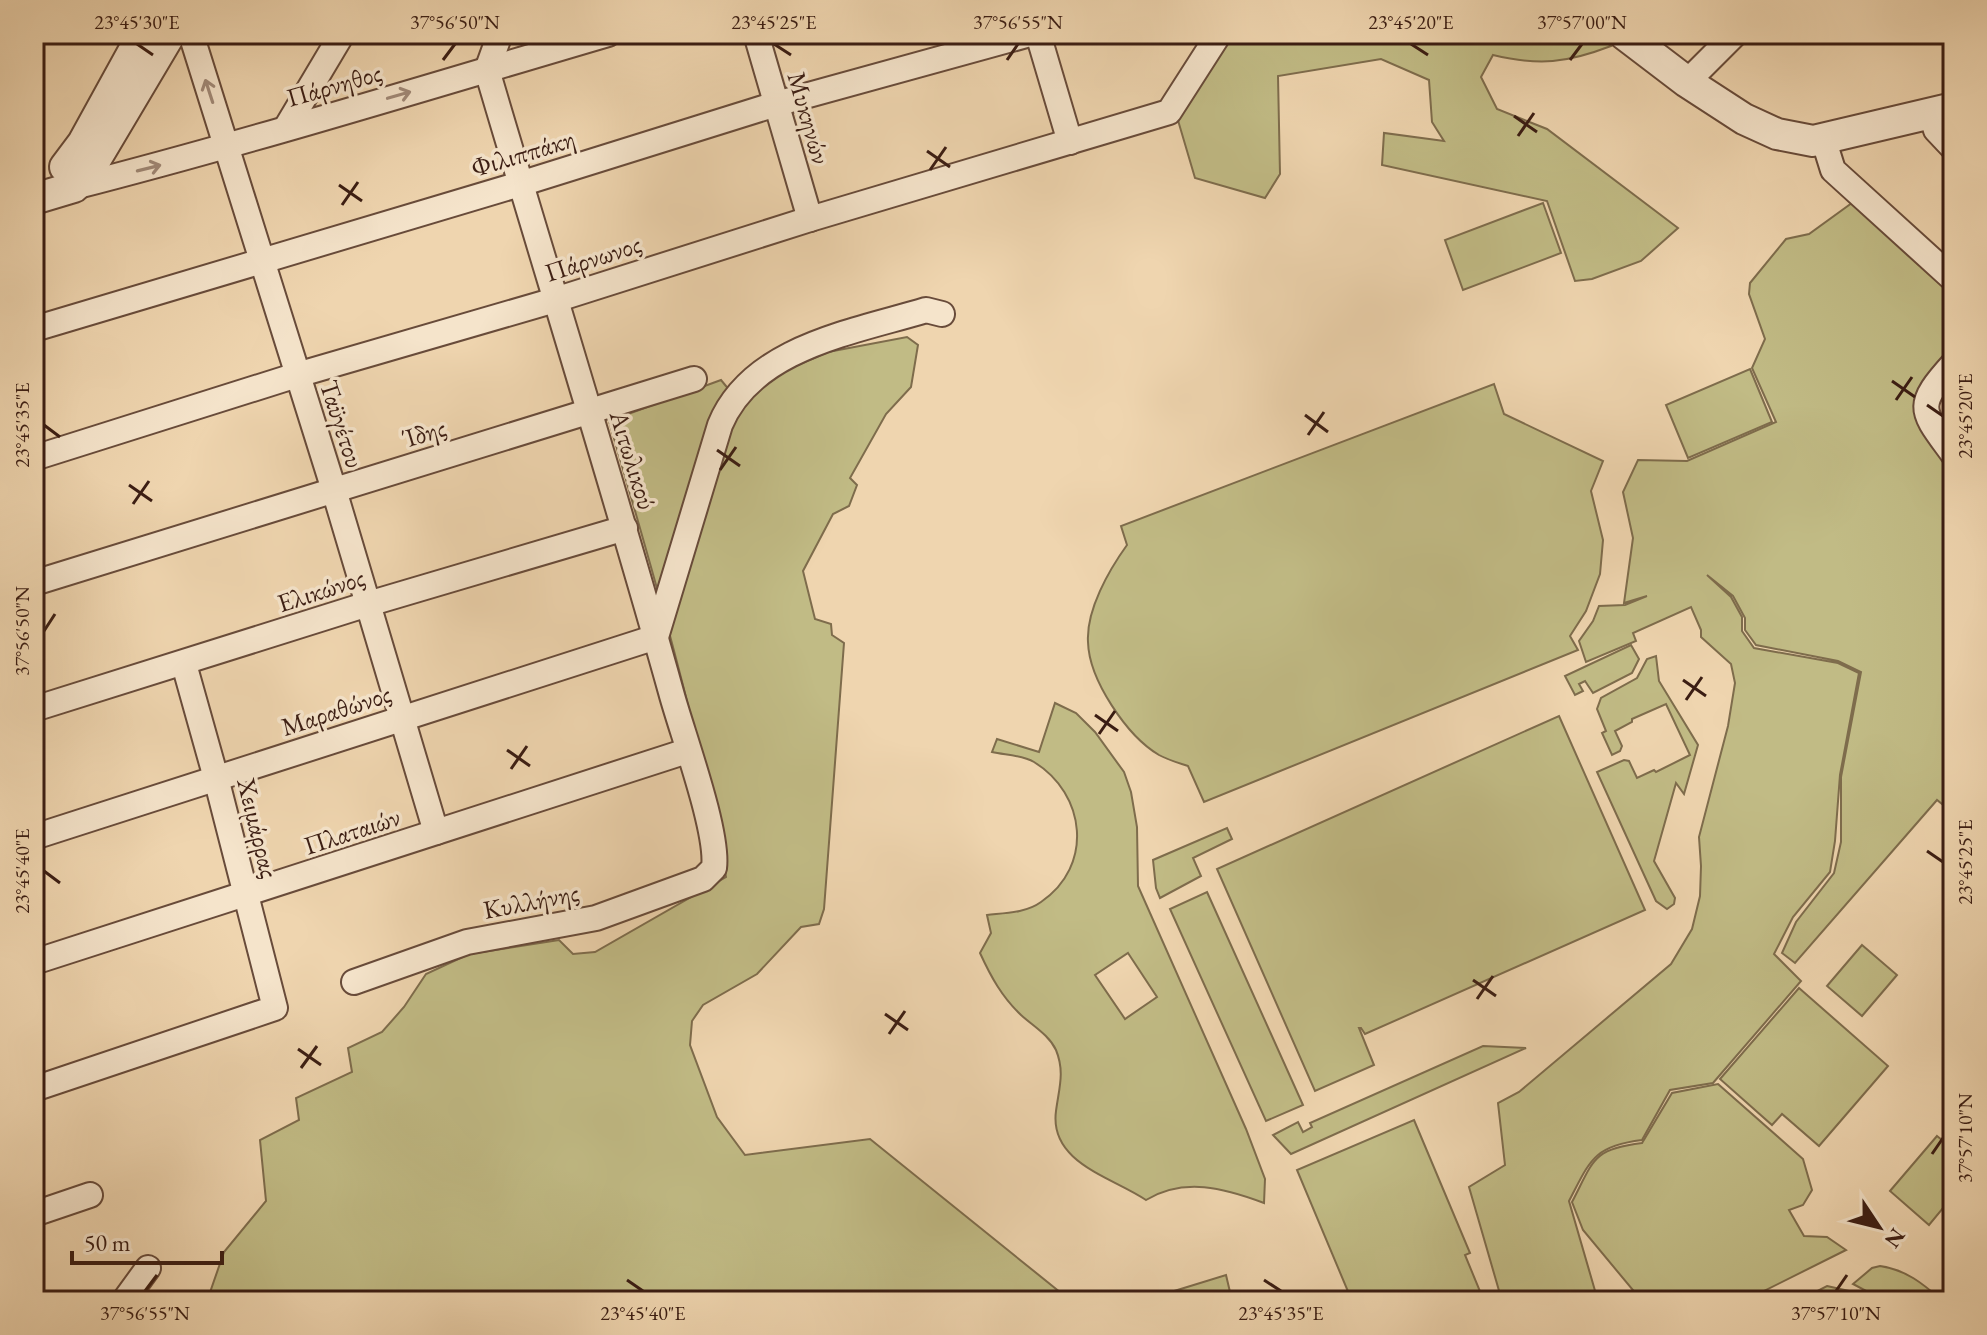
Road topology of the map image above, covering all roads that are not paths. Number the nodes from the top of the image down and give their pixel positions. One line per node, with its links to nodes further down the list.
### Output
1 (143, 34): 22 (street)
2 (170, 34): 24 (street)
3 (191, 34): 20 (street, Ταϋγέτου, one-way to 3)
4 (342, 34): 17 (street)
5 (500, 34): 13 (street)
6 (608, 34): 13 (street, Πάρνηθος)
7 (756, 34): 15 (street, Μυκηνών)
8 (1030, 34): 15 (street, Φιλιππάκη)
9 (1038, 34): 19 (street)
10 (1219, 34): 19 (street, Πάρνωνος)
11 (1624, 34): 14 (street)
12 (1735, 34): 14 (street)
13 (487, 70): 17 (street, Πάρνηθος, one-way to 13); 23 (street, Αιτωλικού)
14 (1687, 82): 18 (street)
15 (776, 104): 23 (street, Φιλιππάκη); 26 (street, Μυκηνών)
16 (1942, 110): 18 (street); 21 (street)
17 (286, 128): 20 (street, Πάρνηθος)
18 (1823, 138): 28 (street)
19 (1070, 142): 26 (street, Πάρνωνος)
20 (228, 148): 24 (street, Πάρνηθος, one-way to 20); 27 (street, Ταϋγέτου)
21 (1953, 148)
22 (34, 183)
23 (520, 184): 27 (street, Φιλιππάκη); 29 (street, Αιτωλικού)
24 (74, 187): 25 (street)
25 (34, 199)
26 (810, 219): 29 (street, Πάρνωνος)
27 (262, 261): 31 (street, Φιλιππάκη); 33 (street, Ταϋγέτου)
28 (1953, 279)
29 (555, 300): 33 (street, Πάρνωνος); 35 (street, Αιτωλικού)
30 (942, 314): 42 (street)
31 (34, 329)
32 (1953, 364): 36 (street)
33 (297, 375): 37 (street, Πάρνωνος); 38 (street, Ταϋγέτου)
34 (694, 379): 35 (street, Ίδης)
35 (589, 411): 38 (street, Ίδης); 39 (street, Αιτωλικού)
36 (1953, 454)
37 (34, 458)
38 (334, 490): 40 (street, Ίδης); 41 (street, Ταϋγέτου)
39 (625, 528): 41 (street, Ελικώνος); 42 (street, Αιτωλικού)
40 (34, 583)
41 (368, 604): 43 (street, Ελικώνος); 45 (street, Ταϋγέτου)
42 (656, 637): 45 (street, Μαραθώνος); 46 (street, Αιτωλικού)
43 (184, 664): 44 (street, Ελικώνος); 47 (street, Χειμάρρας)
44 (34, 709)
45 (401, 719): 47 (street, Μαραθώνος); 48 (street, Ταϋγέτου)
46 (687, 751): 48 (street, Πλαταιών); 50 (street, Αιτωλικού)
47 (216, 778): 49 (street, Μαραθώνος); 51 (street, Χειμάρρας)
48 (436, 832): 51 (street, Πλαταιών)
49 (34, 837)
50 (714, 868): 53 (street, Κυλλήνης)
51 (246, 895): 52 (street, Πλαταιών); 54 (street, Χειμάρρας)
52 (34, 962)
53 (354, 982)
54 (34, 1089)
55 (90, 1195): 56 (street)
56 (34, 1214)
57 (148, 1268): 58 (street)
58 (124, 1301)

